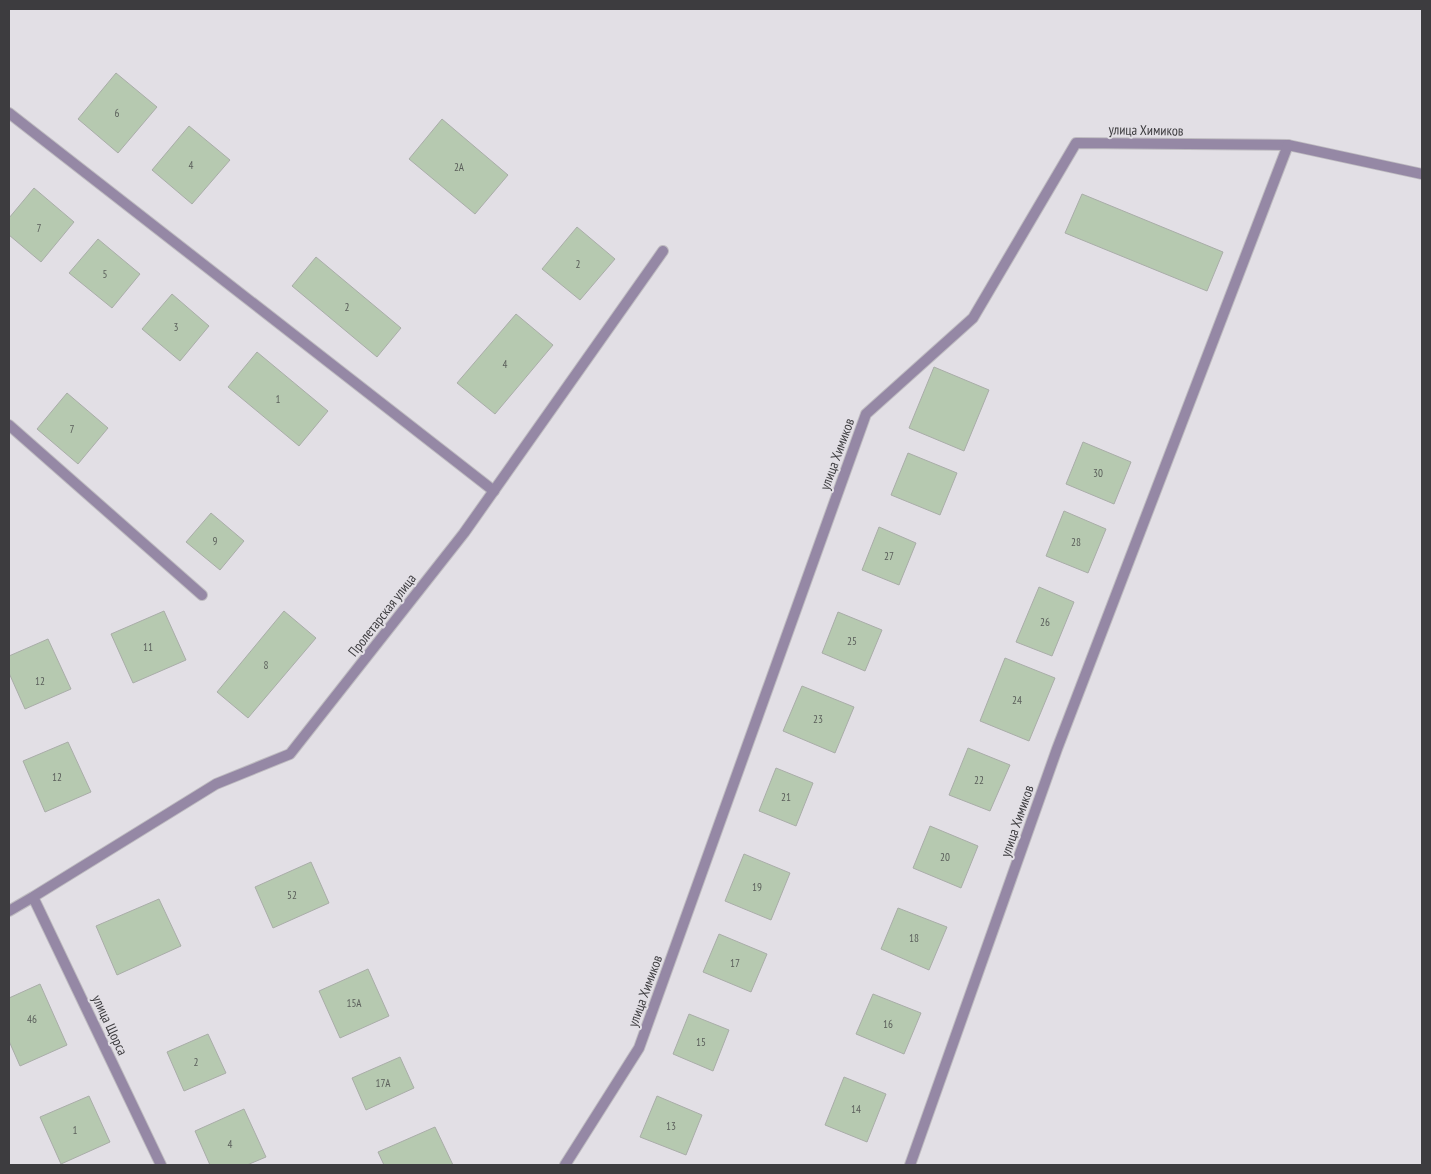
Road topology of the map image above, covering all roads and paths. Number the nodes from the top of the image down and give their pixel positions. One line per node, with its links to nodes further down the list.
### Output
1 (9, 113): 6 (street)
2 (1288, 145): 3 (street); 11 (street, улица Химиков); 12 (street, улица Химиков)
3 (1422, 174)
4 (663, 252): 6 (street, Пролетарская улица)
5 (9, 426): 7 (street)
6 (494, 491): 8 (street, Пролетарская улица)
7 (202, 595)
8 (33, 897): 9 (street, Пролетарская улица); 10 (street, улица Щорса)
9 (9, 910)
10 (161, 1165)
11 (565, 1165)
12 (910, 1165)

